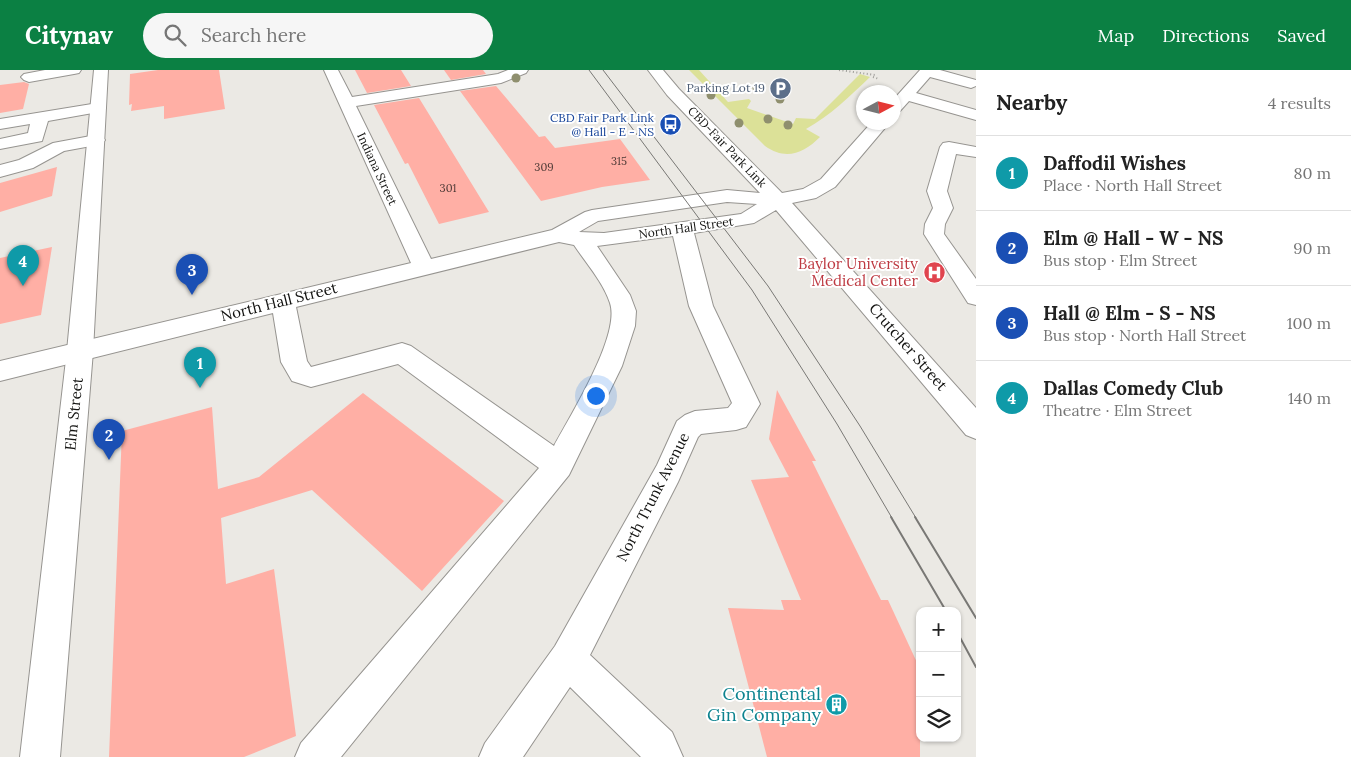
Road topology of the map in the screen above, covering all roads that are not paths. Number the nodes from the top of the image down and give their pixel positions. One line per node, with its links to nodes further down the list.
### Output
1 (74, 70): 7 (street)
2 (101, 70): 12 (street, Elm Street)
3 (331, 70): 11 (street, Indiana Street)
4 (521, 70): 11 (street)
5 (656, 70): 21 (street, CBD-Fair Park Link)
6 (928, 71): 8 (street); 9 (street)
7 (29, 77)
8 (971, 84)
9 (906, 95): 10 (street); 13 (street)
10 (901, 101)
11 (346, 103): 24 (street, Indiana Street)
12 (98, 108): 14 (street); 17 (street, Elm Street)
13 (976, 115)
14 (40, 117): 15 (street); 18 (street)
15 (0, 124)
16 (875, 130): 21 (street, North Hall Street)
17 (96, 140): 20 (street); 27 (street, Elm Street)
18 (0, 144)
19 (976, 152): 25 (street)
20 (0, 171)
21 (778, 200): 22 (street, North Hall Street); 23 (street, North Hall Street); 29 (street, Crutcher Street)
22 (682, 229): 23 (street, North Hall Street); 32 (street, North Trunk Avenue)
23 (570, 237): 24 (street, North Hall Street); 31 (street)
24 (424, 267): 26 (street, North Hall Street)
25 (976, 297)
26 (283, 302): 27 (street, North Hall Street); 31 (street)
27 (80, 351): 28 (street, North Hall Street); 33 (street, Elm Street)
28 (0, 371)
29 (963, 394): 30 (street, Crutcher Street)
30 (976, 427)
31 (559, 466): 34 (street)
32 (568, 659): 35 (street, North Trunk Avenue); 36 (street)
33 (40, 757)
34 (314, 757)
35 (499, 757)
36 (663, 757)

